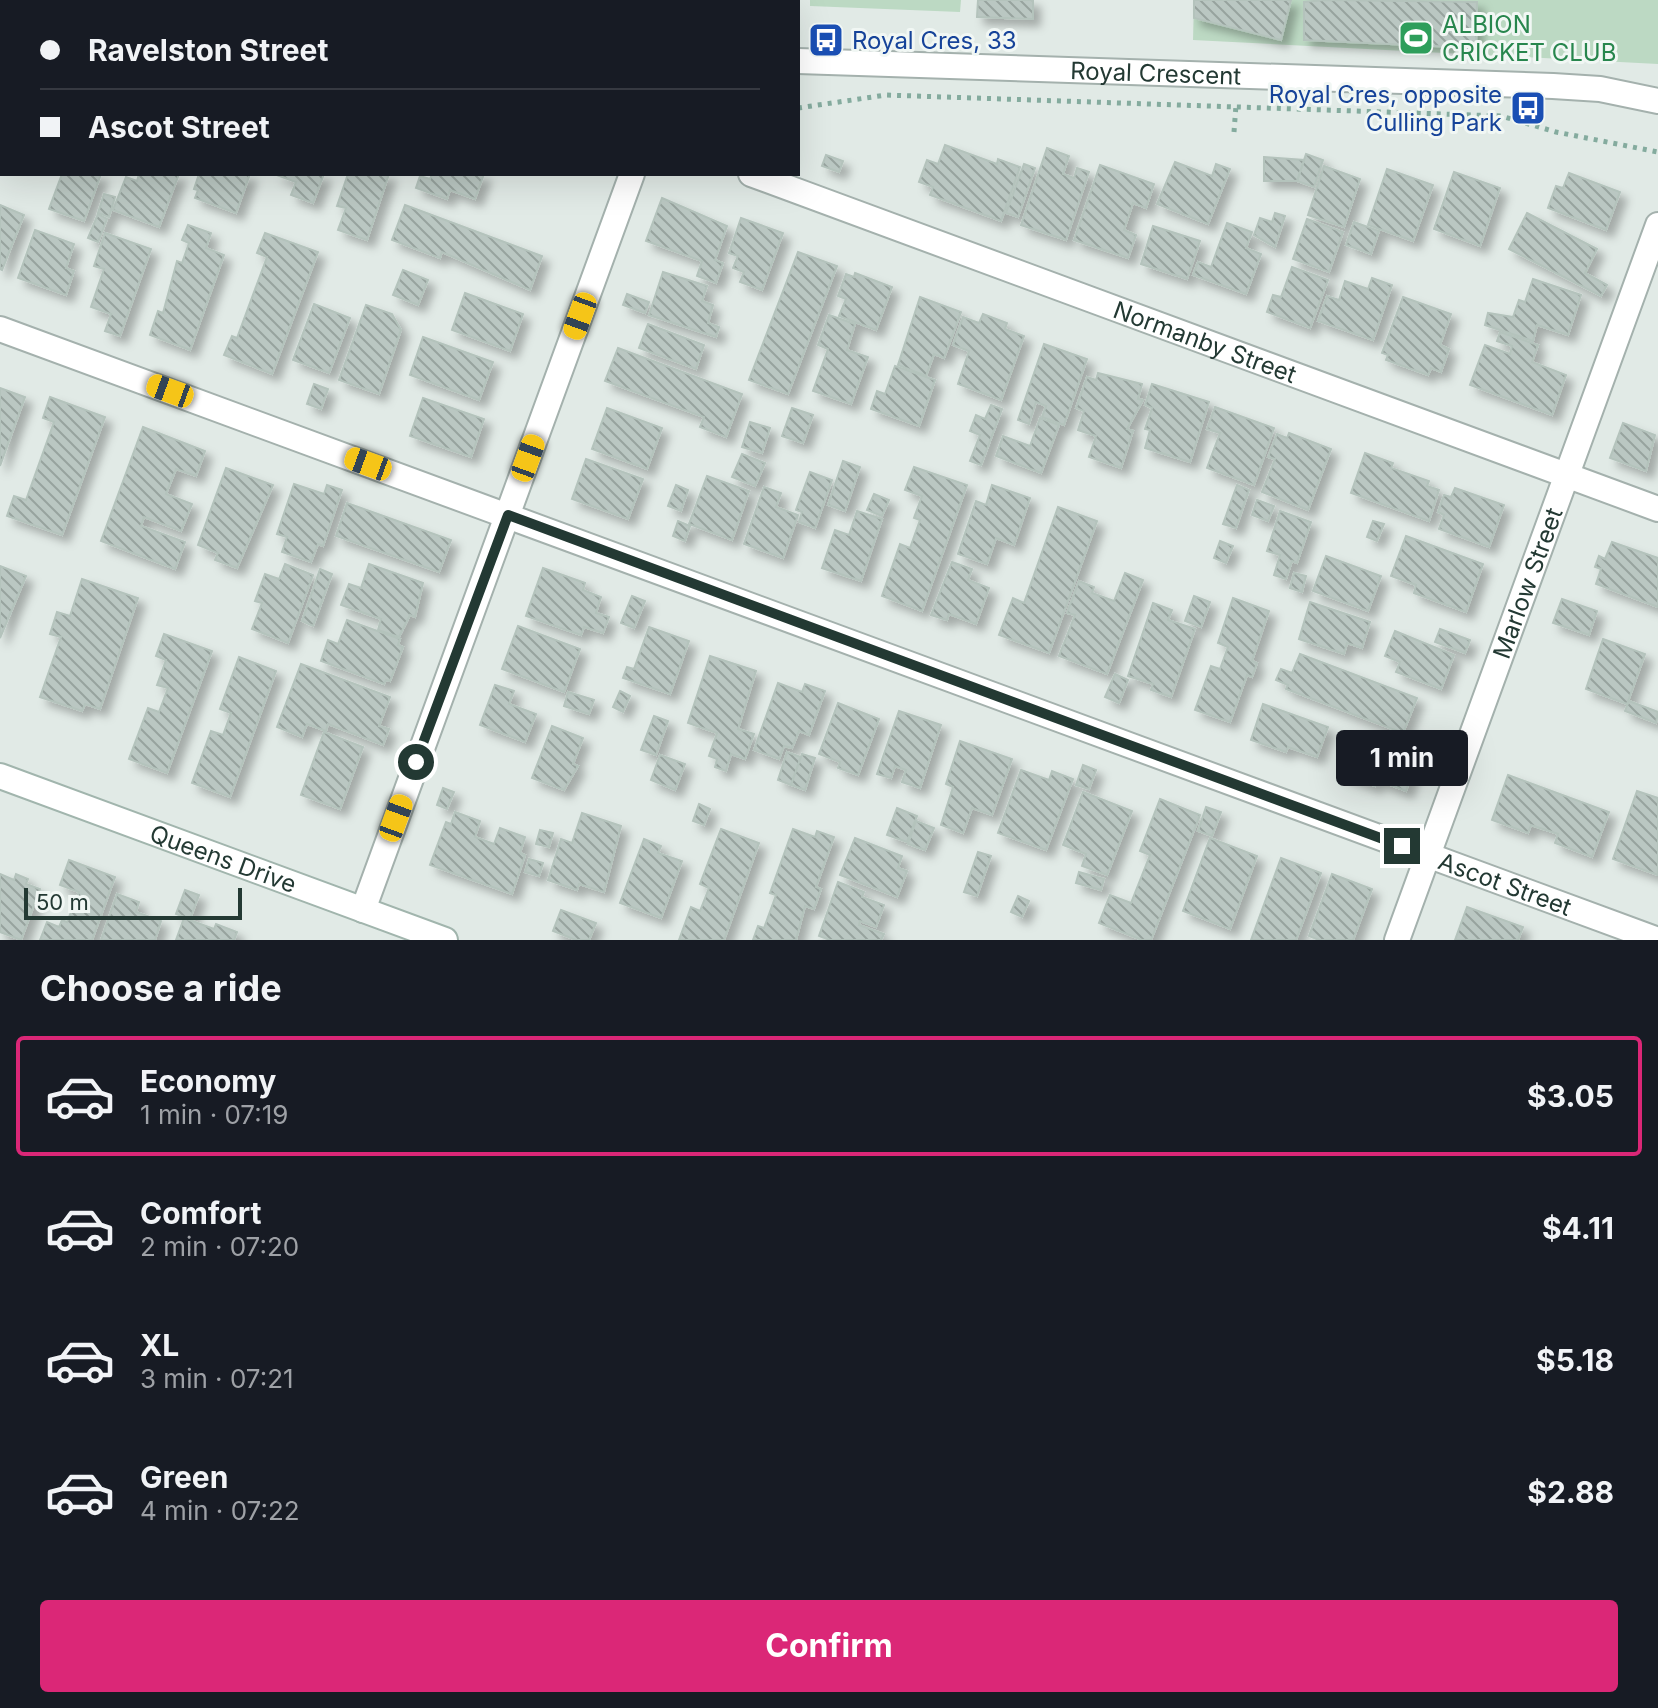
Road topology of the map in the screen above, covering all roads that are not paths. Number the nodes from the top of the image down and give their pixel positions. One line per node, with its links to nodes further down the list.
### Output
1 (800, 61): 2 (street, Royal Crescent)
2 (1658, 101)
3 (631, 176): 9 (street)
4 (756, 176): 7 (street, Normanby Street)
5 (1658, 225): 7 (street, Marlow Street)
6 (0, 329): 9 (street, Ascot Street)
7 (1568, 476): 8 (street, Normanby Street); 11 (street, Marlow Street)
8 (1658, 509)
9 (508, 515): 11 (street, Ascot Street); 12 (street)
10 (0, 776): 12 (street, Queens Drive)
11 (1429, 856): 14 (street, Marlow Street); 15 (street, Ascot Street)
12 (363, 910): 13 (street, Queens Drive)
13 (445, 940)
14 (1397, 940)
15 (1658, 940)

